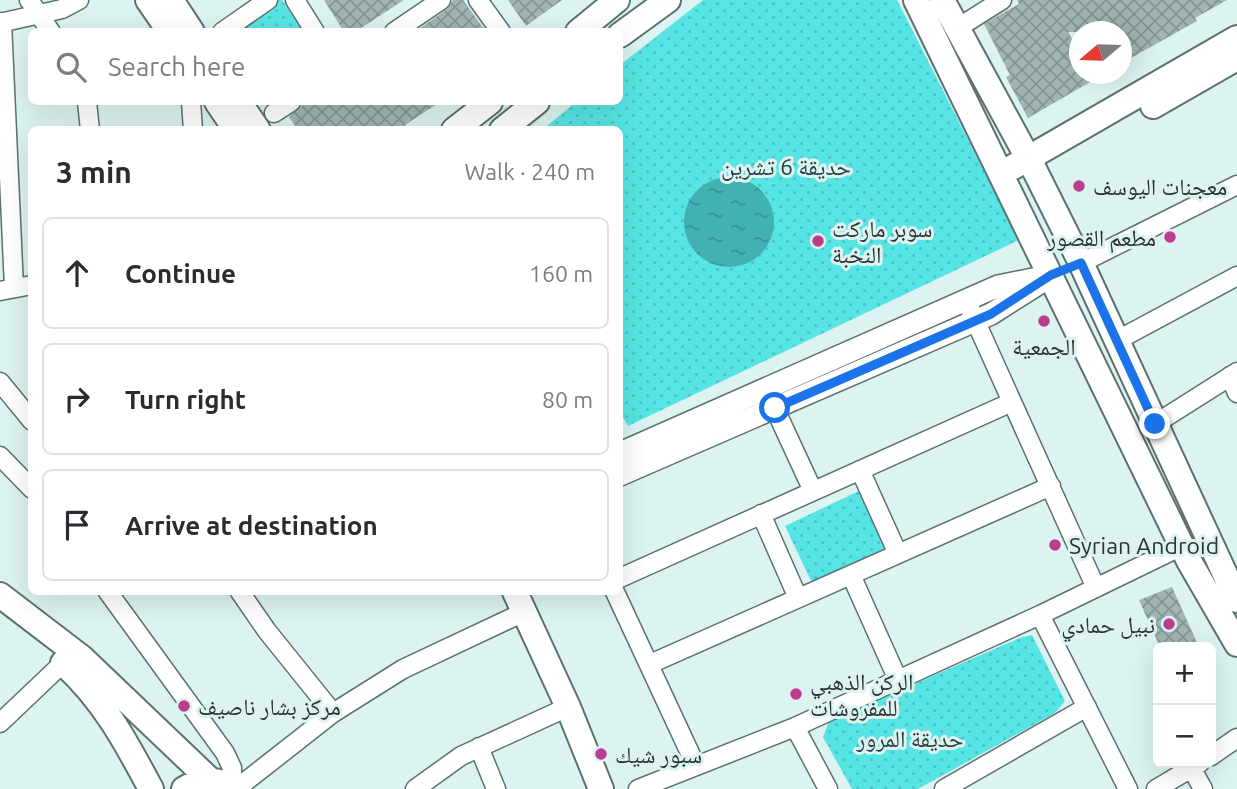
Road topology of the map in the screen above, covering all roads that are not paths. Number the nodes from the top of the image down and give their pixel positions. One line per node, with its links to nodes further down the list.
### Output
1 (79, 0): 13 (street)
2 (148, 0): 16 (main road)
3 (171, 0): 17 (main road)
4 (268, 0): 18 (street)
5 (295, 0): 19 (street)
6 (441, 0): 20 (street)
7 (478, 0): 21 (street)
8 (668, 0): 25 (main road)
9 (916, 0): 42 (main road)
10 (942, 0): 24 (main road)
11 (1002, 0): 24 (street)
12 (608, 3): 22 (main road); 23 (main road)
13 (34, 7): 14 (street); 15 (street)
14 (1, 23): 47 (street)
15 (48, 28)
16 (167, 28)
17 (189, 28)
18 (228, 28)
19 (312, 28)
20 (400, 28)
21 (498, 28)
22 (582, 28)
23 (620, 28)
24 (956, 29): 41 (main road)
25 (623, 32)
26 (1237, 38): 41 (main road)
27 (1237, 58): 41 (main road)
28 (87, 105): 36 (street)
29 (191, 105): 37 (street)
30 (219, 105): 38 (main road)
31 (243, 105): 35 (main road)
32 (287, 105): 35 (street)
33 (486, 105): 39 (main road)
34 (533, 105): 40 (main road)
35 (266, 121)
36 (90, 126)
37 (194, 126)
38 (233, 126)
39 (459, 126)
40 (507, 126)
41 (1031, 165): 42 (main road); 44 (main road)
42 (1006, 181): 45 (main road)
43 (1237, 185): 44 (street)
44 (1081, 263): 45 (main road); 50 (main road)
45 (1051, 275): 48 (street); 49 (street); 65 (main road)
46 (1237, 276): 50 (street)
47 (15, 288)
48 (966, 300): 49 (street); 53 (street)
49 (976, 321): 53 (street); 54 (street)
50 (1116, 341): 56 (main road)
51 (1235, 380): 56 (street)
52 (0, 382): 55 (street)
53 (770, 398): 57 (street); 60 (street); 63 (street)
54 (1012, 402): 59 (street); 62 (street)
55 (28, 416)
56 (1155, 424): 74 (main road)
57 (623, 452)
58 (0, 456): 61 (street)
59 (860, 470): 63 (street); 66 (street)
60 (623, 473)
61 (28, 485)
62 (1051, 486): 66 (street); 69 (street)
63 (813, 491): 64 (street)
64 (761, 514): 68 (street); 75 (street)
65 (1182, 546): 69 (street); 79 (main road)
66 (898, 554): 67 (street)
67 (851, 575): 75 (street); 82 (street)
68 (623, 577)
69 (1097, 588): 78 (street)
70 (0, 595): 94 (main road)
71 (110, 595): 94 (street)
72 (242, 595): 85 (street)
73 (616, 595): 81 (street)
74 (1236, 595)
75 (798, 598): 81 (street)
76 (520, 602): 83 (main road); 85 (street)
77 (0, 612): 80 (main road)
78 (1040, 615): 82 (street); 84 (street)
79 (1237, 644)
80 (63, 663): 86 (street); 95 (main road)
81 (650, 664): 91 (street)
82 (898, 680): 87 (street)
83 (568, 707): 89 (street); 99 (main road)
84 (1087, 707): 102 (street); 103 (street)
85 (333, 713): 94 (street)
86 (0, 723)
87 (794, 727): 91 (street); 101 (street)
88 (1237, 737): 90 (street)
89 (479, 747): 97 (street); 98 (street)
90 (1216, 752)
91 (696, 766): 100 (street)
92 (1193, 768): 104 (street)
93 (1197, 768): 105 (street)
94 (229, 786): 96 (main road)
95 (151, 789)
96 (184, 789)
97 (415, 789)
98 (496, 789)
99 (601, 789)
100 (638, 789)
101 (828, 789)
102 (944, 789)
103 (1128, 789)
104 (1156, 789)
105 (1203, 789)

